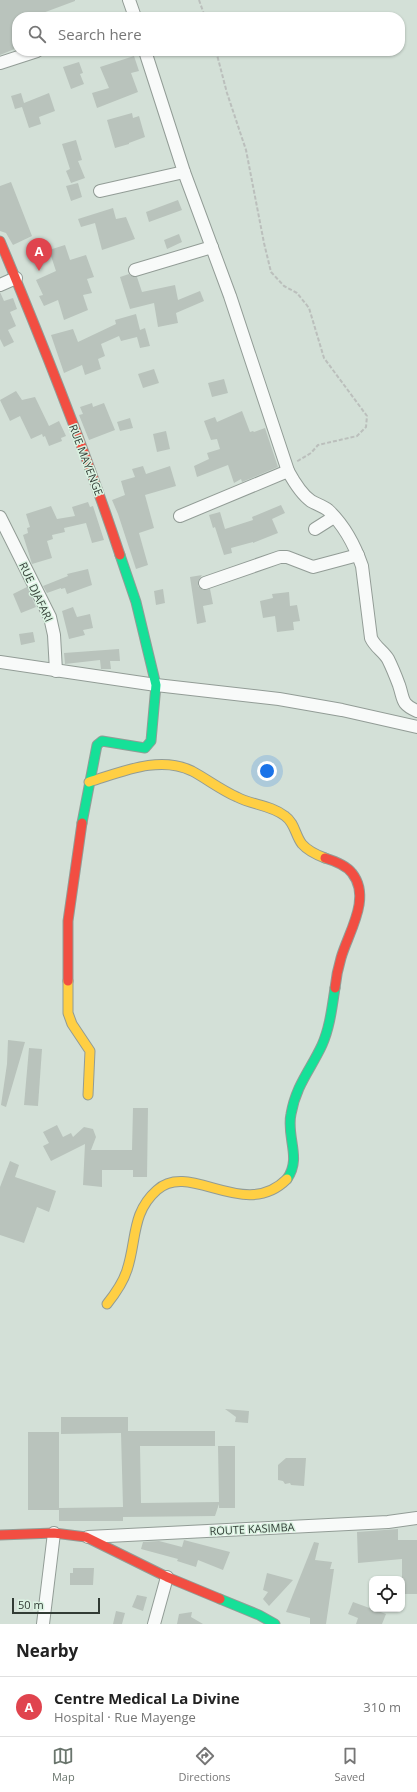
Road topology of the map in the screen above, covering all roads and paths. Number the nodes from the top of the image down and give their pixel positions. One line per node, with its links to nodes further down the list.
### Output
1 (129, 0): 3 (street)
2 (199, 0): 4 (path)
3 (133, 12)
4 (203, 12)
5 (22, 56): 8 (street)
6 (147, 56): 9 (street)
7 (218, 56): 16 (path)
8 (0, 63)
9 (184, 172): 10 (street); 12 (street)
10 (100, 191)
11 (0, 241): 14 (street, RUE MAYENGE)
12 (212, 247): 13 (street); 16 (street)
13 (135, 270)
14 (16, 278): 15 (street); 25 (street, RUE MAYENGE)
15 (0, 285)
16 (288, 471): 17 (street); 18 (street)
17 (180, 516)
18 (334, 517): 20 (street); 21 (street)
19 (0, 518): 24 (street, RUE DJAFARI)
20 (315, 529)
21 (358, 556): 22 (street); 26 (street)
22 (205, 582)
23 (0, 662): 24 (street)
24 (56, 670): 25 (street)
25 (156, 685): 27 (street); 28 (street, RUE MAYENGE)
26 (417, 711)
27 (417, 727)
28 (89, 782): 29 (street); 30 (street)
29 (88, 1096)
30 (107, 1304)
31 (417, 1518): 34 (street, ROUTE KASIMBA)
32 (54, 1533): 33 (street, ROUTE KASIMBA); 34 (street, ROUTE KASIMBA); 37 (street)
33 (0, 1535)
34 (86, 1537): 35 (street, ROUTE KASIMBA)
35 (167, 1577): 36 (street, ROUTE KASIMBA); 38 (street)
36 (258, 1620): 39 (street, ROUTE KASIMBA)
37 (43, 1624)
38 (154, 1624)
39 (275, 1624)

